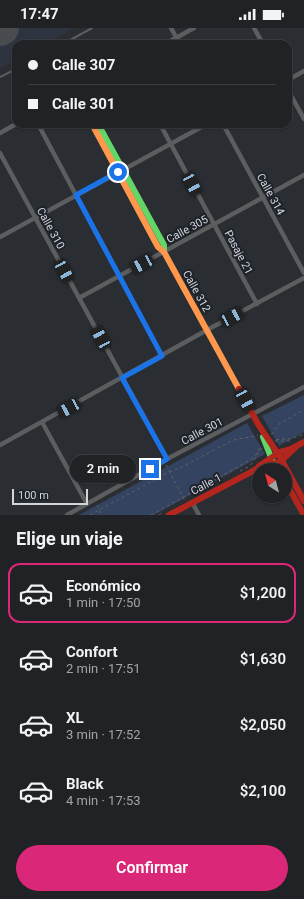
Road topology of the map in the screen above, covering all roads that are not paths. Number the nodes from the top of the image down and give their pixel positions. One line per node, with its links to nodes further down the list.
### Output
1 (92, 28): 6 (lane)
2 (171, 28): 5 (street)
3 (194, 28): 5 (street)
4 (254, 28): 8 (street)
5 (176, 38): 7 (street)
6 (70, 40)
7 (172, 40)
8 (261, 40)
9 (12, 71): 11 (lane)
10 (304, 71): 12 (street)
11 (0, 77)
12 (292, 78)
13 (292, 97): 14 (street)
14 (304, 119)
15 (12, 126): 22 (street)
16 (40, 128): 27 (street)
17 (94, 128): 25 (street, Calle 312)
18 (100, 128): 25 (street, Calle 312)
19 (162, 128): 23 (street, Pasaje 21)
20 (200, 128): 23 (street)
21 (225, 128): 28 (street, Calle 314)
22 (0, 133)
23 (171, 144): 25 (street); 30 (street, Pasaje 21)
24 (0, 154): 29 (street, Calle 310)
25 (120, 171): 27 (street); 32 (street, Calle 312)
26 (304, 175): 28 (street, Calle 305)
27 (76, 195): 29 (street); 34 (street)
28 (263, 198): 30 (street, Calle 305); 33 (street, Calle 314)
29 (35, 218): 31 (street); 36 (street, Calle 310)
30 (214, 224): 32 (street, Calle 305); 37 (street, Pasaje 21)
31 (0, 237)
32 (164, 252): 34 (street, Calle 305); 38 (street, Calle 312)
33 (304, 272)
34 (120, 276): 36 (street, Calle 305); 39 (street)
35 (304, 278): 37 (street)
36 (79, 298): 40 (street, Calle 310)
37 (257, 304): 38 (street)
38 (207, 330): 39 (street); 42 (street, Calle 312)
39 (162, 356): 40 (street)
40 (122, 378): 43 (street); 50 (street, Calle 310)
41 (304, 387): 42 (street, Calle 301)
42 (252, 414): 46 (street, Calle 312); 50 (street, Calle 301)
43 (42, 422): 47 (street); 58 (street)
44 (304, 442): 45 (street, Calle 1)
45 (297, 443): 48 (street, Calle 1); 51 (street, Calle 1)
46 (268, 444): 48 (street); 49 (street)
47 (0, 445)
48 (278, 453): 49 (street, Calle 1); 51 (street)
49 (271, 458): 52 (street, Calle 1); 53 (street)
50 (165, 460): 58 (street, Calle 301)
51 (282, 460): 54 (street, Calle 1); 57 (street)
52 (264, 463)
53 (274, 463)
54 (276, 463)
55 (252, 471): 59 (street, Calle 1)
56 (292, 494): 63 (street)
57 (304, 501)
58 (87, 504): 61 (street, Calle 301)
59 (190, 504): 60 (street, Calle 1); 62 (street)
60 (167, 513)
61 (67, 515)
62 (199, 515)
63 (304, 515)

